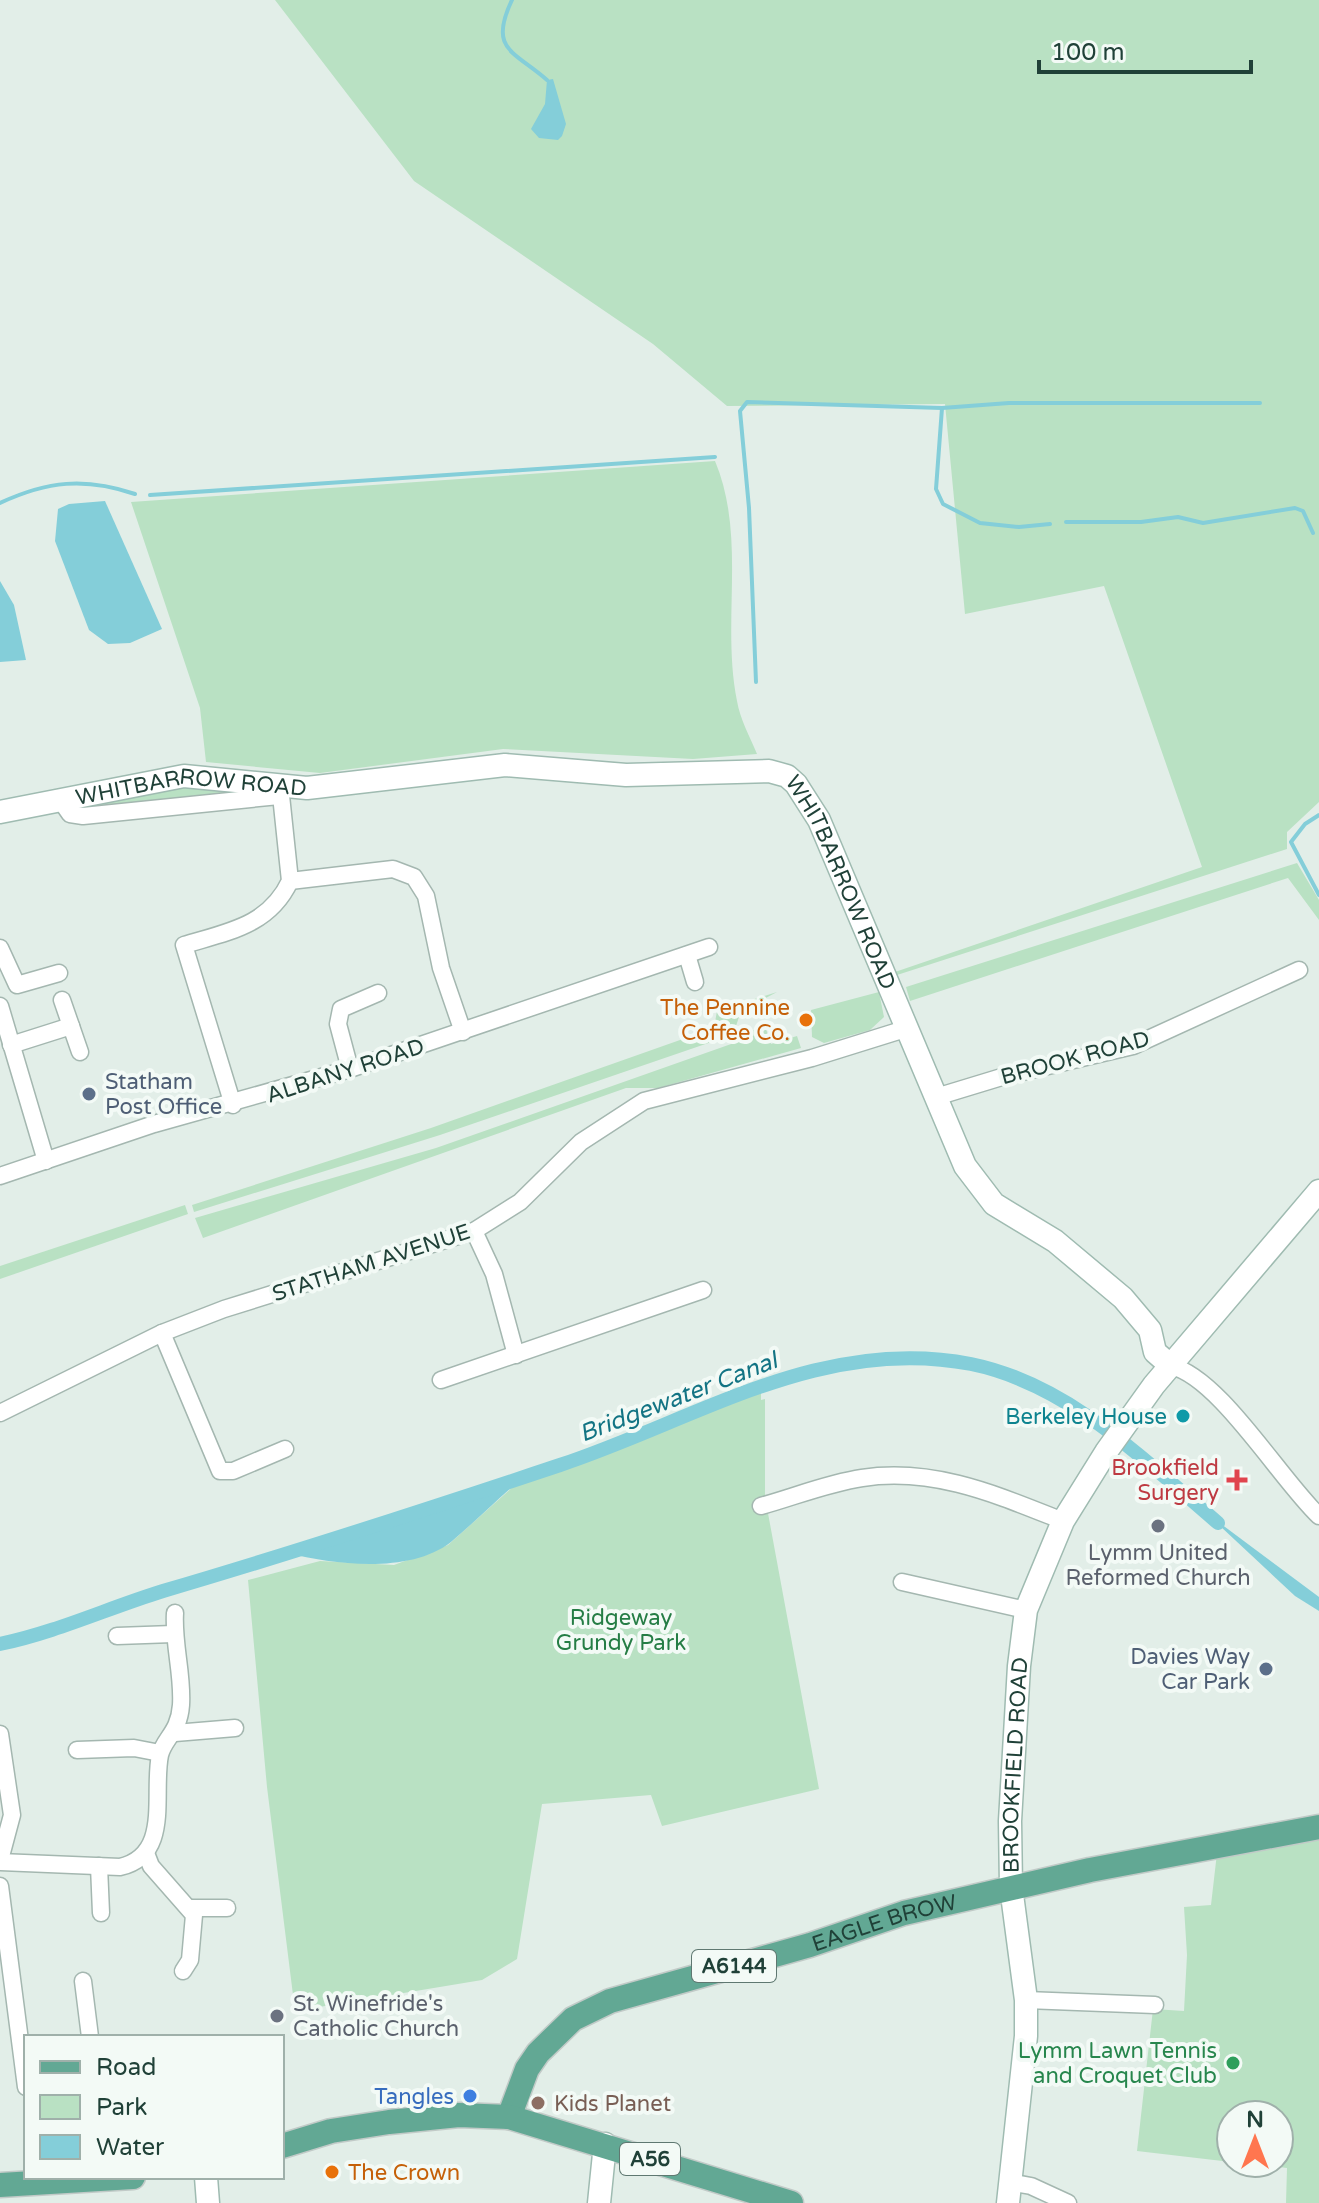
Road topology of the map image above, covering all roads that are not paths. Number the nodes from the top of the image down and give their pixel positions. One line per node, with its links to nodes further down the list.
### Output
1 (280, 791): 2 (street, WHITBARROW ROAD); 3 (street); 14 (street, WHITBARROW ROAD)
2 (0, 812)
3 (290, 881): 15 (street); 20 (street)
4 (709, 947): 6 (street, ALBANY ROAD)
5 (0, 948): 8 (street)
6 (687, 955): 9 (street); 15 (street, ALBANY ROAD)
7 (1299, 970): 19 (street, BROOK ROAD)
8 (59, 973)
9 (695, 982)
10 (378, 993): 18 (street)
11 (62, 1000): 13 (street)
12 (0, 1006): 16 (street)
13 (71, 1026): 16 (street); 17 (street)
14 (905, 1029): 19 (street, WHITBARROW ROAD); 24 (street, STATHAM AVENUE)
15 (463, 1032): 18 (street, ALBANY ROAD)
16 (11, 1045): 21 (street)
17 (80, 1052)
18 (350, 1069): 20 (street, ALBANY ROAD)
19 (936, 1097): 28 (street, WHITBARROW ROAD)
20 (233, 1105): 21 (street, ALBANY ROAD)
21 (46, 1161): 22 (street, ALBANY ROAD)
22 (0, 1176)
23 (1319, 1191): 28 (street, BROOKFIELD ROAD)
24 (474, 1231): 26 (street, STATHAM AVENUE); 27 (street)
25 (703, 1290): 27 (street)
26 (162, 1333): 30 (street, STATHAM AVENUE); 31 (street)
27 (516, 1355): 29 (street)
28 (1171, 1366): 33 (street, WHITBARROW ROAD); 34 (street, BROOKFIELD ROAD)
29 (441, 1380)
30 (0, 1413)
31 (285, 1449)
32 (761, 1506): 34 (street)
33 (1319, 1516)
34 (1063, 1521): 36 (street, BROOKFIELD ROAD)
35 (902, 1582): 36 (street)
36 (1026, 1610): 50 (street, BROOKFIELD ROAD)
37 (175, 1613): 38 (street)
38 (173, 1634): 39 (street); 41 (street)
39 (117, 1636)
40 (235, 1728): 41 (street)
41 (175, 1733): 44 (street)
42 (0, 1734): 47 (street)
43 (77, 1750): 44 (street)
44 (160, 1753): 46 (street)
45 (1319, 1827): 50 (main road, EAGLE BROW / A6144)
46 (146, 1853): 48 (street); 51 (street)
47 (0, 1861): 48 (street)
48 (99, 1866): 53 (street)
49 (0, 1886): 59 (street)
50 (1011, 1887): 56 (street, BROOKFIELD ROAD); 60 (main road, EAGLE BROW / A6144)
51 (191, 1908): 52 (street); 54 (street)
52 (227, 1908)
53 (101, 1913)
54 (183, 1971)
55 (83, 1981): 58 (street)
56 (1026, 2000): 57 (street); 67 (street, BROOKFIELD ROAD)
57 (1155, 2005)
58 (90, 2035)
59 (24, 2072)
60 (509, 2117): 61 (main road, A56); 62 (main road, A56)
61 (605, 2144): 69 (street); 70 (main road, A56)
62 (284, 2145)
63 (76, 2179): 65 (main road)
64 (206, 2179): 68 (street)
65 (36, 2180): 66 (main road)
66 (0, 2185)
67 (1008, 2192): 71 (street)
68 (208, 2203)
69 (599, 2203)
70 (791, 2203)
71 (1068, 2203)

